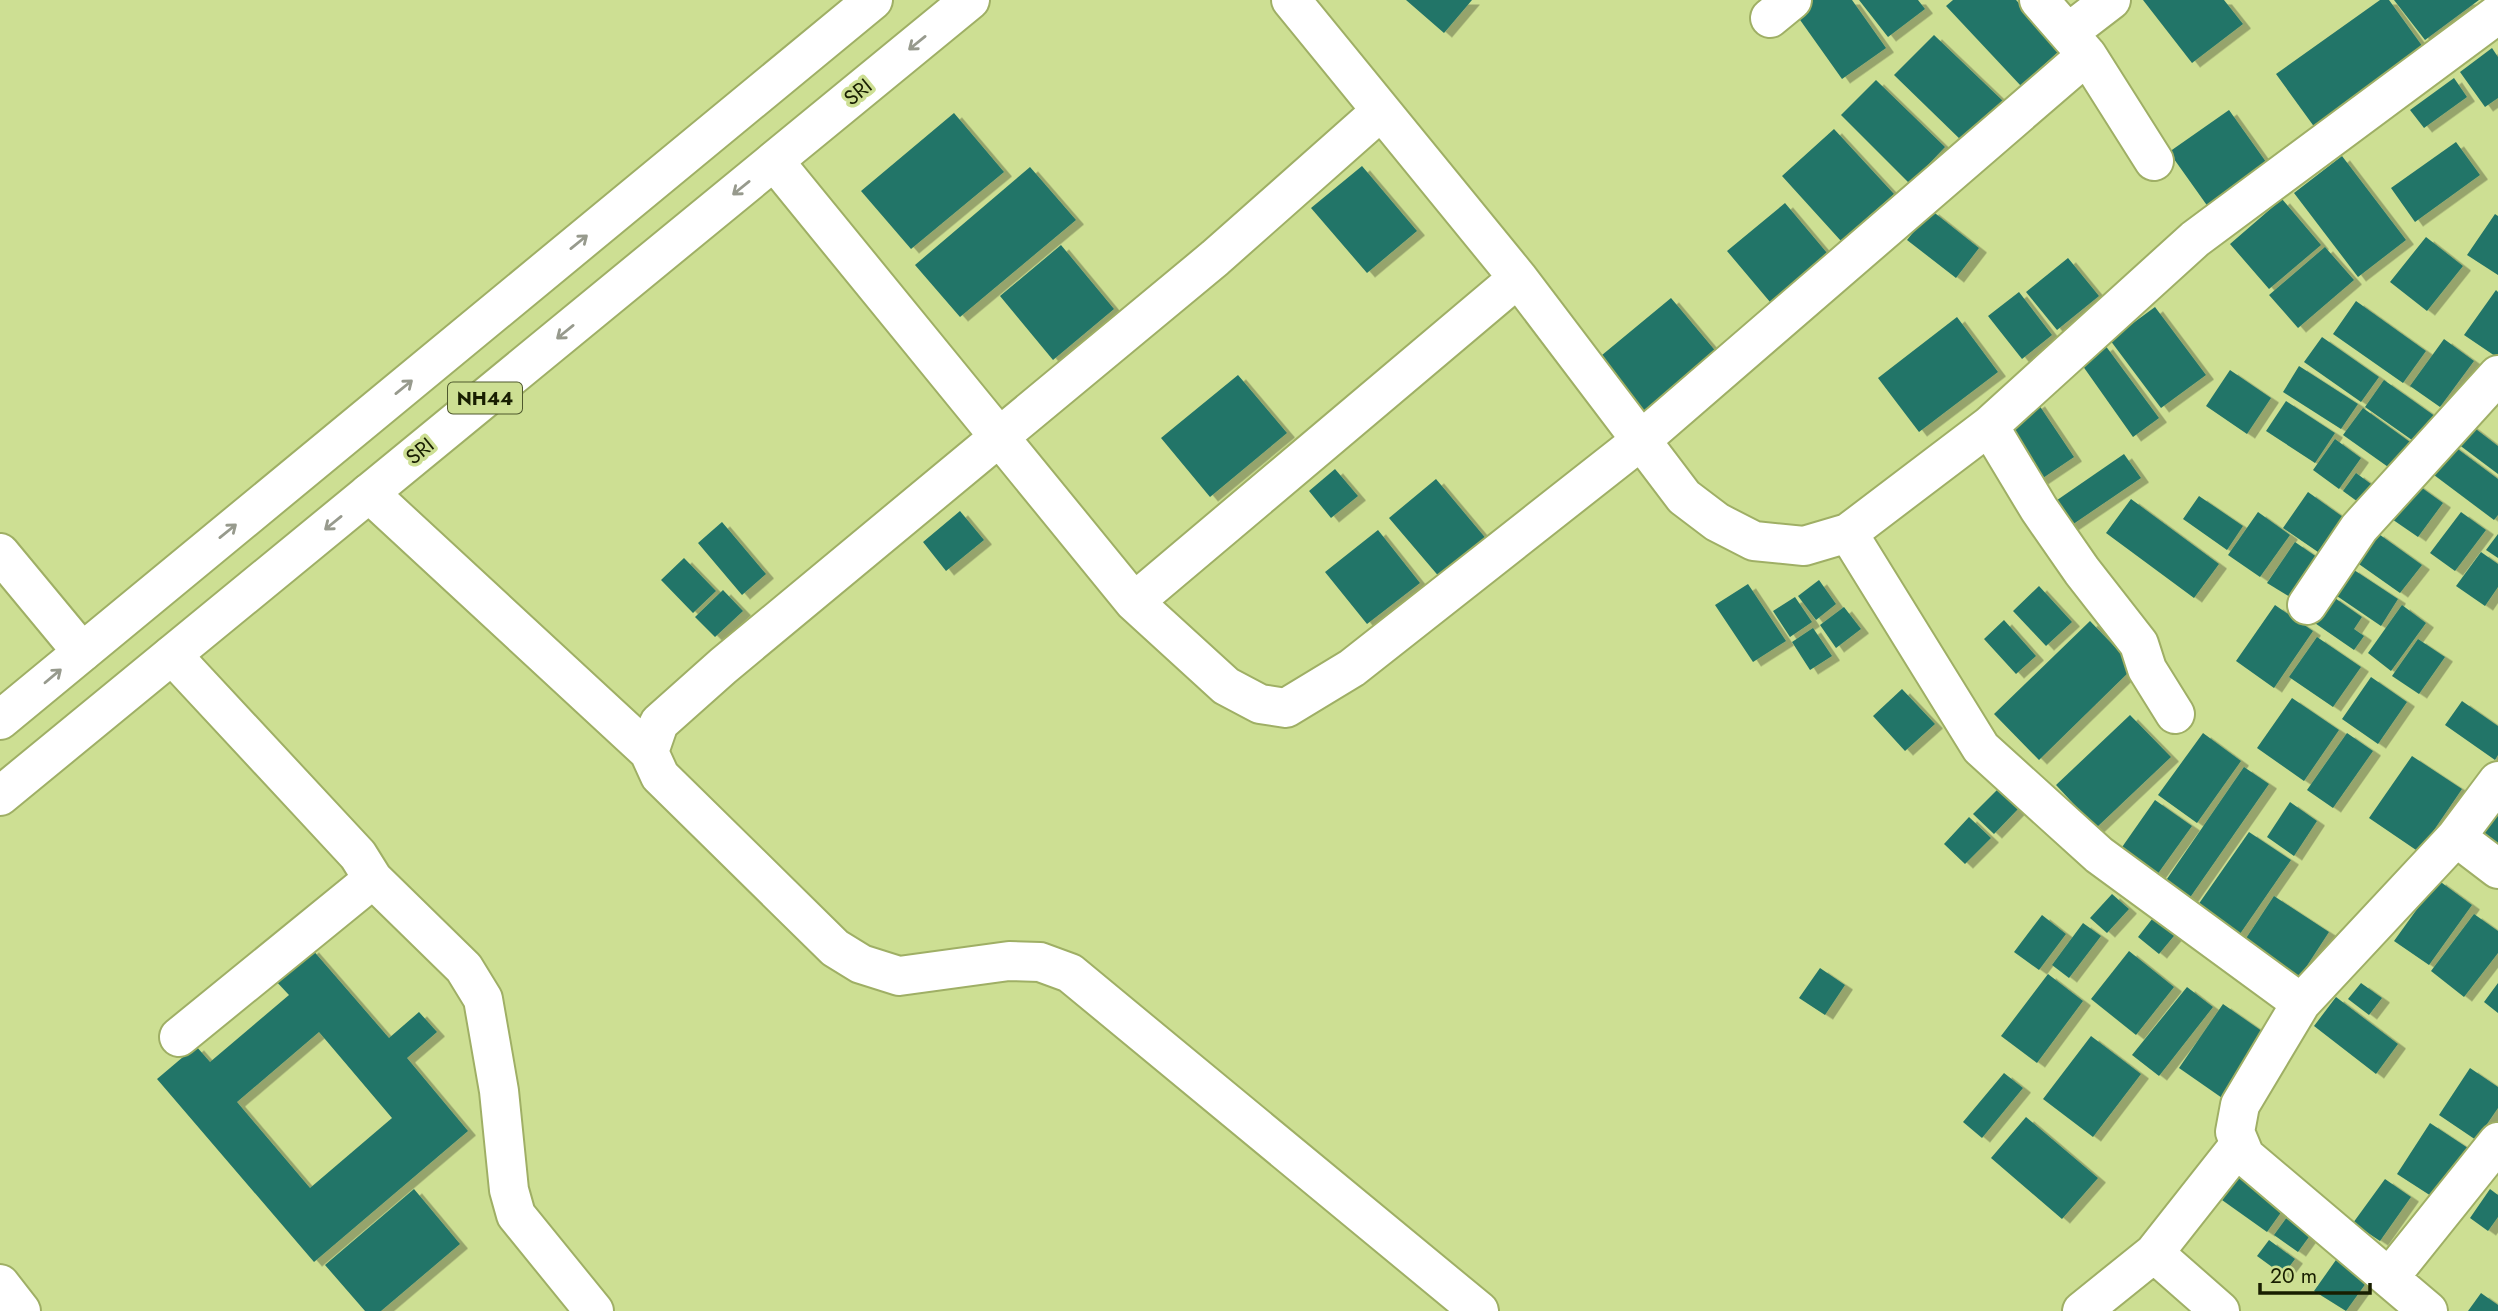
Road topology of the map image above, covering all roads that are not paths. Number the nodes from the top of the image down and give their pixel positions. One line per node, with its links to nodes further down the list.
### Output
1 (873, 0): 21 (main road, NH44, one-way to 1)
2 (970, 0): 9 (main road, SRI / NH44, one-way to 9)
3 (1292, 0): 8 (main road)
4 (2039, 0): 7 (main road)
5 (2111, 0): 7 (main road)
6 (2498, 14): 13 (main road)
7 (2077, 44): 10 (main road); 15 (main road)
8 (1381, 111): 11 (main road); 14 (main road)
9 (774, 161): 14 (main road); 16 (main road, SRI / NH44, one-way to 16)
10 (2154, 161)
11 (1518, 278): 15 (main road); 19 (main road)
12 (2498, 376): 20 (main road)
13 (1989, 426): 17 (main road); 23 (main road)
14 (999, 437): 19 (main road); 25 (main road)
15 (1639, 442): 17 (main road); 19 (main road)
16 (369, 493): 22 (main road, SRI / NH44, one-way to 22); 25 (main road)
17 (1848, 533): 31 (main road)
18 (0, 553): 21 (main road)
19 (1135, 602)
20 (2307, 606)
21 (82, 652): 24 (main road, NH44, one-way to 21)
22 (172, 655): 27 (main road, SRI / NH44); 30 (main road)
23 (2175, 714)
24 (0, 720)
25 (649, 752): 40 (main road)
26 (2498, 781): 28 (main road)
27 (0, 796)
28 (2456, 837): 29 (main road); 31 (main road)
29 (2498, 869)
30 (373, 879): 32 (main road); 39 (main road)
31 (2301, 1003): 34 (main road)
32 (179, 1037)
33 (2498, 1142): 36 (main road)
34 (2240, 1144): 35 (main road); 36 (main road)
35 (2154, 1253): 41 (main road); 42 (main road)
36 (2389, 1278): 43 (main road)
37 (0, 1284): 38 (main road)
38 (21, 1311)
39 (594, 1311)
40 (1479, 1311)
41 (2082, 1311)
42 (2220, 1311)
43 (2428, 1311)

